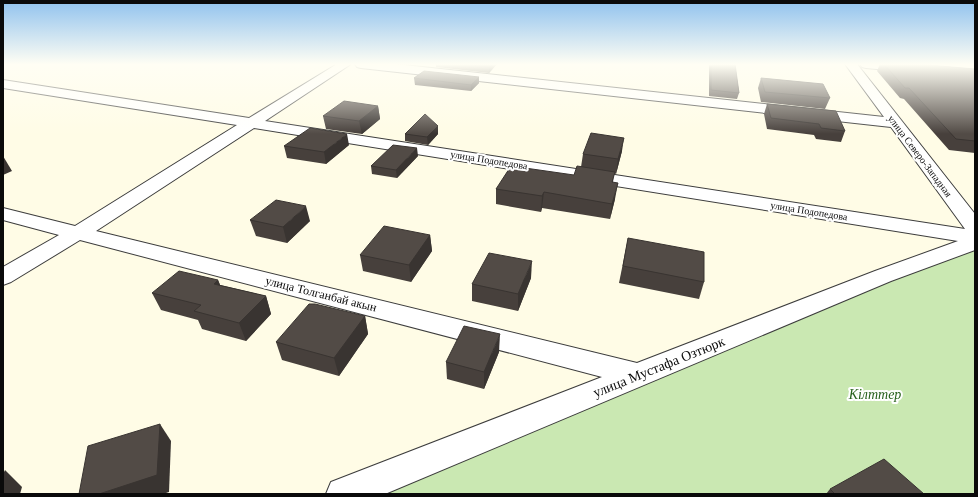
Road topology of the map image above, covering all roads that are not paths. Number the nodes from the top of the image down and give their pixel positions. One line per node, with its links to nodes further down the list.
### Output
1 (23, 87): 5 (street, улица Подопедова)
2 (308, 87): 5 (street)
3 (571, 87): 6 (street)
4 (869, 87): 6 (street, улица Северо-Западная)
5 (252, 123): 9 (street); 10 (street, улица Подопедова)
6 (896, 123): 8 (street, улица Северо-Западная)
7 (3, 214): 9 (street, улица Толганбай акын)
8 (975, 228)
9 (79, 232): 12 (street); 13 (street, улица Толганбай акын)
10 (975, 237)
11 (975, 242): 13 (street, улица Мустафа Озтюрк)
12 (3, 278)
13 (639, 375): 14 (street, улица Мустафа Озтюрк)
14 (344, 494)

